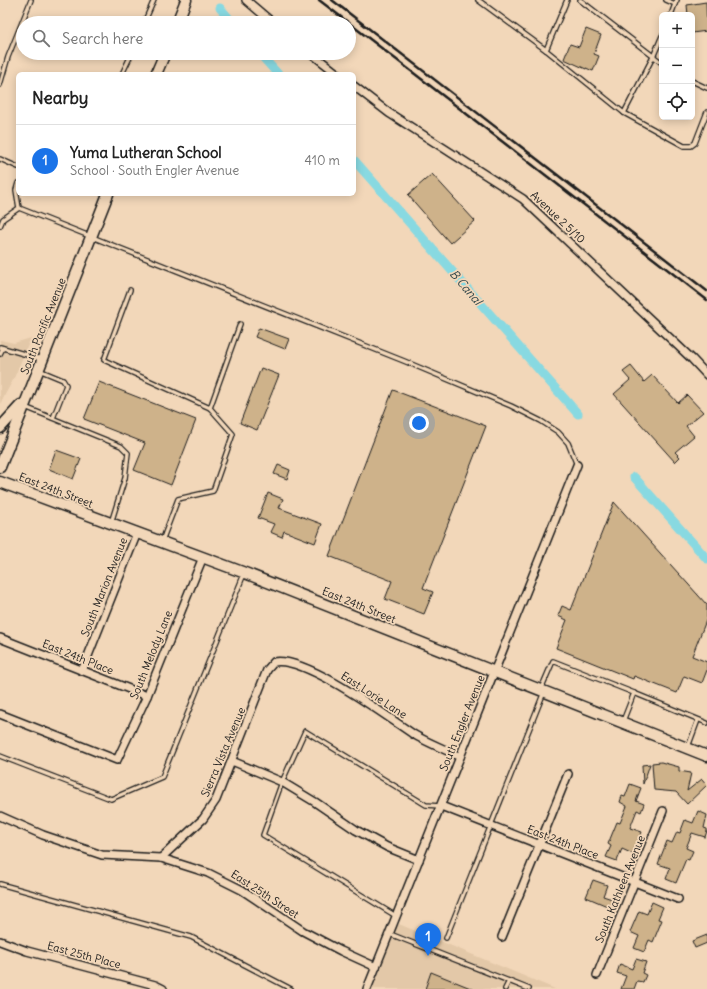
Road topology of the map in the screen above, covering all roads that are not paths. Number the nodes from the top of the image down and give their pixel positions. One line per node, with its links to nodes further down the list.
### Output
1 (31, 0): 11 (lane)
2 (154, 0): 12 (lane)
3 (186, 0): 13 (main road)
4 (246, 0): 14 (street)
5 (478, 0): 17 (lane)
6 (567, 0): 17 (lane)
7 (580, 0): 18 (lane)
8 (666, 0): 9 (lane)
9 (676, 2): 10 (lane)
10 (671, 12)
11 (25, 16)
12 (147, 16)
13 (180, 16)
14 (265, 16)
15 (16, 37): 27 (lane)
16 (659, 43): 18 (lane)
17 (546, 50): 30 (lane)
18 (653, 57): 22 (lane); 30 (lane)
19 (129, 60): 23 (lane)
20 (162, 60): 24 (main road)
21 (320, 60): 25 (street)
22 (659, 61)
23 (123, 72)
24 (157, 72)
25 (335, 72)
26 (695, 82): 29 (lane)
27 (0, 85)
28 (356, 87): 45 (street, Avenue 2 5/10)
29 (707, 88)
30 (624, 112): 31 (lane)
31 (707, 112)
32 (0, 159): 33 (lane)
33 (16, 165)
34 (17, 196): 36 (lane)
35 (107, 196): 38 (main road, South Pacific Avenue)
36 (19, 208): 37 (lane); 38 (lane)
37 (0, 226)
38 (91, 237): 43 (main road, South Pacific Avenue); 50 (lane)
39 (130, 290): 47 (lane)
40 (240, 324): 47 (lane)
41 (1, 348): 42 (lane); 43 (lane)
42 (0, 354)
43 (42, 360): 44 (main road, South Pacific Avenue)
44 (38, 370): 46 (main road, South Pacific Avenue); 48 (lane)
45 (707, 375)
46 (25, 403): 48 (lane); 49 (main road); 51 (main road, South Pacific Avenue)
47 (210, 408): 55 (lane)
48 (53, 418): 53 (lane)
49 (0, 428)
50 (577, 465): 61 (street, South Engler Avenue)
51 (0, 467)
52 (0, 482): 53 (main road, East 24th Street)
53 (110, 523): 54 (main road, East 24th Street)
54 (137, 533): 55 (main road, East 24th Street); 60 (street, South Marion Avenue)
55 (161, 542): 56 (main road, East 24th Street)
56 (203, 557): 57 (main road, East 24th Street); 64 (street, South Melody Lane)
57 (245, 573): 61 (main road, East 24th Street); 70 (lane)
58 (0, 638): 60 (street, East 24th Place)
59 (274, 662): 72 (street, East Lorie Lane); 73 (street, Sierra Vista Avenue)
60 (82, 671): 64 (street, East 24th Place)
61 (495, 672): 62 (main road, East 24th Street); 72 (street, South Engler Avenue)
62 (542, 691): 63 (lane); 67 (main road, East 24th Street); 79 (lane)
63 (634, 693): 66 (lane); 67 (lane)
64 (147, 696): 65 (street, South Melody Lane)
65 (0, 714)
66 (698, 720): 68 (lane); 69 (lane)
67 (622, 722): 69 (main road, East 24th Street)
68 (707, 723)
69 (687, 748): 71 (main road, East 24th Street)
70 (0, 756)
71 (707, 756)
72 (460, 757): 76 (street, South Engler Avenue)
73 (232, 761): 75 (street); 81 (street, Sierra Vista Avenue)
74 (568, 774): 80 (street)
75 (282, 782): 76 (lane); 82 (street); 86 (lane)
76 (441, 806): 79 (street, East 24th Place); 82 (street, South Engler Avenue)
77 (663, 811): 83 (street, South Kathleen Avenue)
78 (0, 816): 81 (street, East 25th Street)
79 (491, 826): 80 (street, East 24th Place); 89 (lane)
80 (538, 844): 83 (street, East 24th Place); 88 (street)
81 (161, 858): 91 (street, East 25th Street)
82 (419, 860): 86 (street, South Engler Avenue)
83 (635, 882): 85 (street, East 24th Place); 92 (street, South Kathleen Avenue)
84 (0, 884): 95 (lane)
85 (678, 899)
86 (397, 916): 87 (street, South Engler Avenue)
87 (390, 934): 91 (street, South Engler Avenue); 93 (lane)
88 (502, 937)
89 (446, 938)
90 (0, 941): 94 (street, East 25th Place)
91 (376, 967): 96 (street, South Engler Avenue)
92 (598, 975)
93 (508, 981): 97 (lane); 98 (lane)
94 (163, 989)
95 (290, 989)
96 (367, 989)
97 (505, 989)
98 (529, 989)

